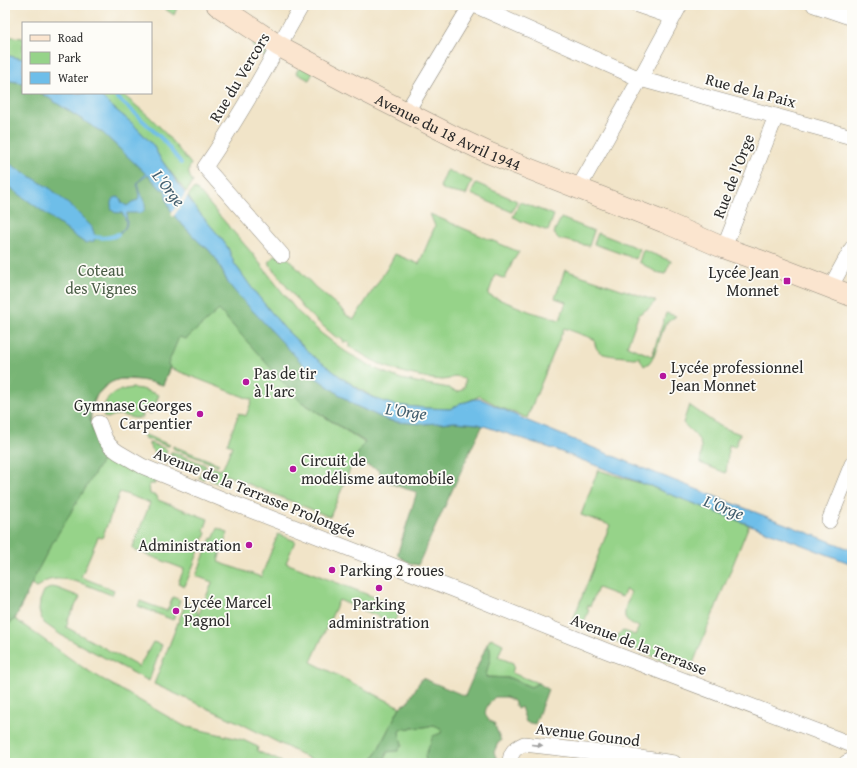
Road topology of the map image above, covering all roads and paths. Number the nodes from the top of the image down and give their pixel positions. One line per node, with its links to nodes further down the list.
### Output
1 (217, 5): 9 (street, Avenue du 18 Avril 1944)
2 (302, 5): 9 (street, Rue du Vercors)
3 (471, 5): 11 (street)
4 (474, 5): 10 (street, Rue de la Paix)
5 (637, 5): 7 (street)
6 (814, 5): 8 (street)
7 (676, 11): 10 (street)
8 (852, 18)
9 (279, 46): 11 (street, Avenue du 18 Avril 1944); 17 (street, Rue du Vercors)
10 (640, 79): 12 (street, Rue de la Paix); 14 (street)
11 (406, 113): 14 (street, Avenue du 18 Avril 1944)
12 (776, 116): 13 (street, Rue de la Paix); 15 (street, Rue de l'Orge)
13 (852, 137)
14 (578, 189): 15 (street, Avenue du 18 Avril 1944)
15 (724, 248): 18 (street, Avenue du 18 Avril 1944)
16 (852, 248): 18 (street)
17 (282, 255)
18 (830, 288): 19 (street, Avenue du 18 Avril 1944)
19 (852, 296)
20 (99, 423): 23 (street, Avenue de la Terrasse Prolongée)
21 (852, 464): 22 (street)
22 (829, 521)
23 (414, 574): 24 (street, Avenue de la Terrasse)
24 (852, 745)
25 (852, 760): 28 (street)
26 (510, 763): 27 (street, Avenue Gounod, one-way to 27)
27 (674, 763)
28 (846, 763)

